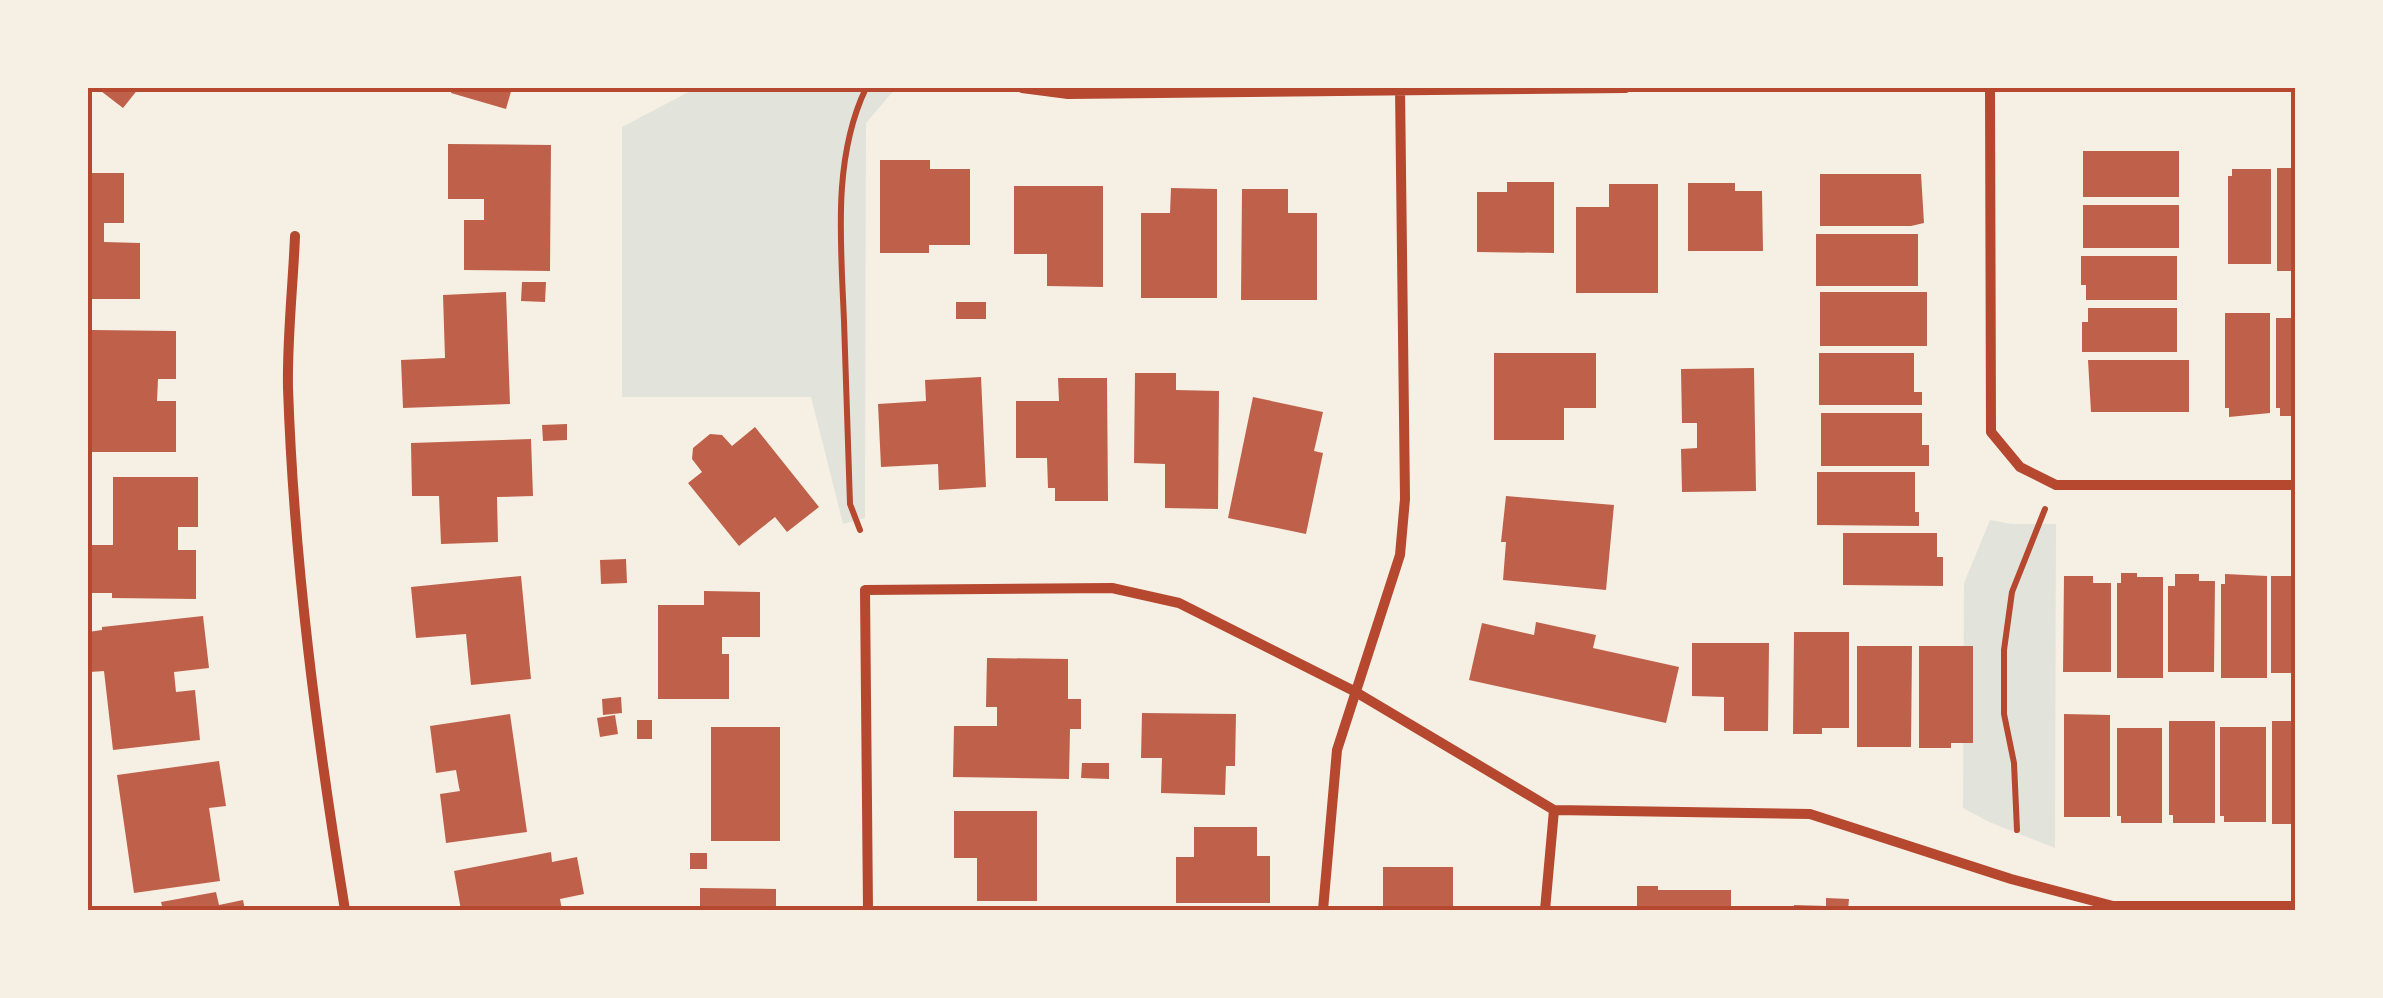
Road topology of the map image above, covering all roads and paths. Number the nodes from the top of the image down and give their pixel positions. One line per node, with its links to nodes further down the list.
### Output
1 (866, 88): 9 (path)
2 (1022, 88): 3 (street)
3 (1400, 88): 4 (street); 10 (street)
4 (1626, 88)
5 (1990, 88): 7 (street)
6 (295, 236): 14 (street)
7 (2056, 486): 8 (street); 12 (path)
8 (2296, 486)
9 (860, 530)
10 (1354, 692): 11 (street); 15 (street); 16 (street)
11 (1554, 810): 13 (street); 17 (street)
12 (2017, 830)
13 (2296, 906)
14 (345, 910)
15 (868, 910)
16 (1323, 910)
17 (1545, 910)

